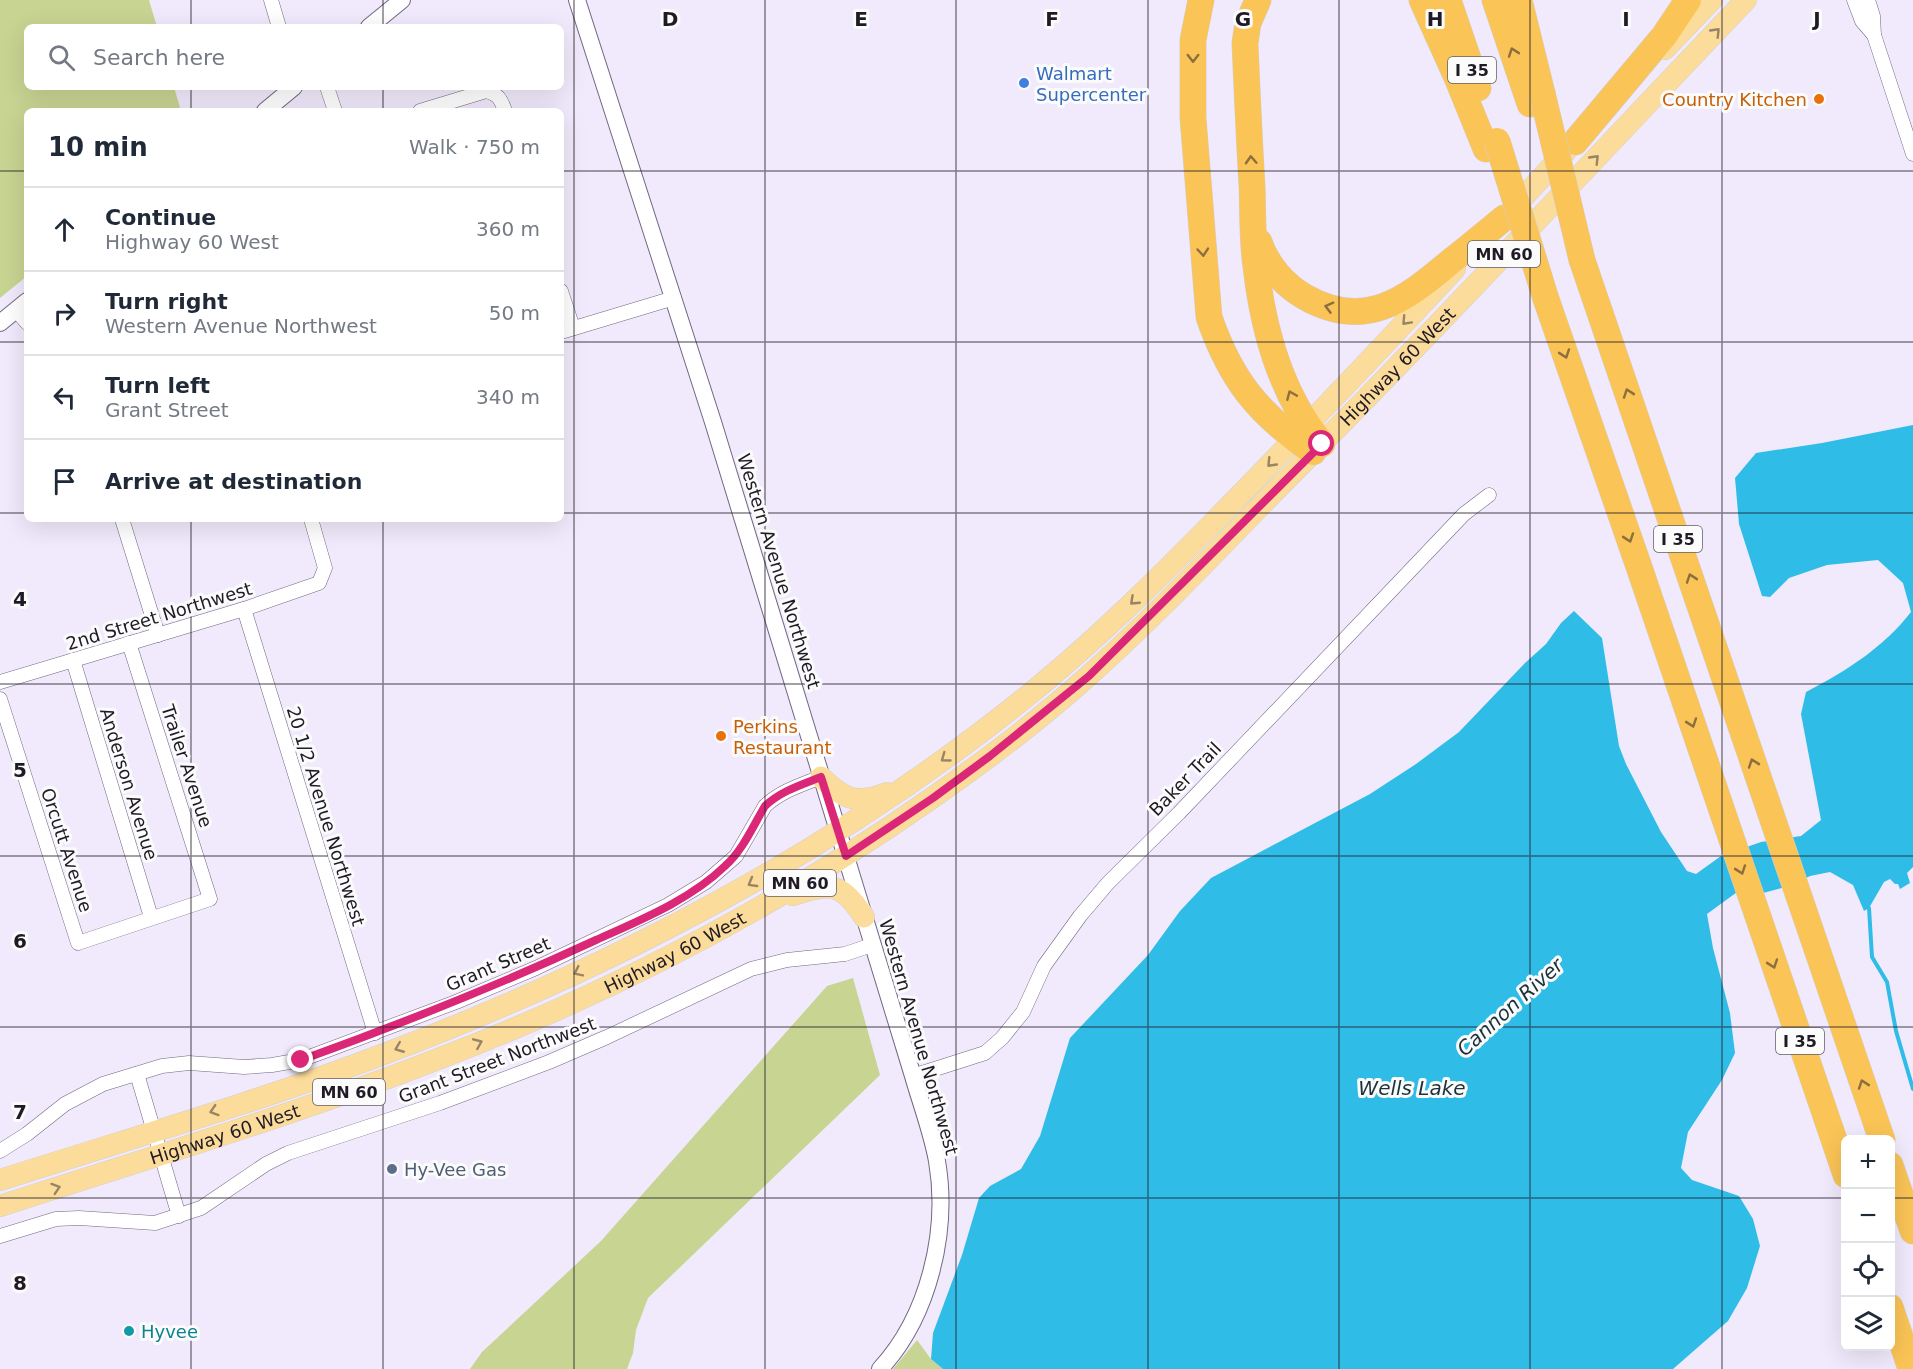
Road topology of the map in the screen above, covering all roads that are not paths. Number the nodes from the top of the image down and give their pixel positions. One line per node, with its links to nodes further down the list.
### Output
1 (271, 0): 15 (street)
2 (402, 0): 16 (street)
3 (577, 0): 30 (street, Western Avenue Northwest)
4 (1201, 0): 35 (highway, one-way to 35)
5 (1258, 0): 28 (highway, one-way to 5)
6 (1422, 0): 26 (highway)
7 (1448, 0): 26 (highway, I 35)
8 (1495, 0): 20 (highway, I 35, one-way to 8)
9 (1519, 0): 20 (highway)
10 (1688, 0): 25 (highway)
11 (1712, 0): 25 (main road, Highway 60 West / MN 60)
12 (1746, 0): 35 (main road, Highway 60 West / MN 60, one-way to 12)
13 (1854, 0): 17 (street)
14 (1868, 0): 17 (street)
15 (278, 24)
16 (373, 24)
17 (1874, 35): 27 (street)
18 (290, 90): 21 (street)
19 (328, 90): 22 (street)
20 (1536, 98): 57 (highway, I 35, one-way to 20, bridge)
21 (268, 108)
22 (334, 108)
23 (430, 108): 24 (street)
24 (504, 108)
25 (1575, 141): 29 (main road, Highway 60 West / MN 60)
26 (1491, 145): 60 (highway, I 35, one-way to 60, bridge)
27 (1913, 154)
28 (1254, 218): 29 (highway, one-way to 28); 35 (highway, one-way to 28)
29 (1504, 218): 35 (main road, Highway 60 West / MN 60, one-way to 35)
30 (674, 298): 34 (street); 45 (street, Western Avenue Northwest)
31 (21, 306): 33 (street)
32 (564, 310): 34 (street)
33 (0, 323)
34 (567, 330)
35 (1309, 440): 46 (main road, Highway 60 West / MN 60, one-way to 46); 48 (main road, Highway 60 West / MN 60)
36 (1489, 495): 55 (street, Baker Trail)
37 (123, 522): 40 (street)
38 (312, 522): 39 (street, 2nd Street Northwest)
39 (244, 609): 40 (street, 2nd Street Northwest); 53 (street, 20 1/2 Avenue Northwest)
40 (158, 635): 41 (street, 2nd Street Northwest)
41 (129, 644): 42 (street, 2nd Street Northwest); 50 (street, Trailer Avenue)
42 (74, 660): 43 (street, 2nd Street Northwest); 50 (street, Anderson Avenue)
43 (0, 682)
44 (0, 699): 50 (street, Orcutt Avenue)
45 (821, 777): 46 (main road); 47 (street, Western Avenue Northwest); 53 (street, Grant Street)
46 (912, 782): 47 (main road, Highway 60 West / MN 60)
47 (838, 832): 48 (street, Western Avenue Northwest); 56 (main road, Highway 60 West / MN 60, one-way to 56)
48 (846, 856): 49 (main road, Highway 60 West / MN 60); 51 (street, Western Avenue Northwest)
49 (754, 910): 51 (main road); 59 (main road, Highway 60 West / MN 60, one-way to 49)
50 (151, 917)
51 (864, 917): 52 (street, Western Avenue Northwest)
52 (872, 945): 55 (street, Western Avenue Northwest); 64 (street, Grant Street Northwest)
53 (375, 1033): 54 (street, Grant Street)
54 (136, 1074): 56 (street); 58 (street, Grant Street)
55 (913, 1077): 68 (street, Western Avenue Northwest)
56 (155, 1130): 59 (street); 62 (main road, Highway 60 West / MN 60)
57 (1880, 1135)
58 (1, 1146)
59 (160, 1155): 63 (main road, Highway 60 West / MN 60, one-way to 59); 64 (street)
60 (1841, 1163)
61 (1895, 1179): 65 (highway)
62 (0, 1180)
63 (0, 1206)
64 (179, 1216): 66 (street, Grant Street Northwest)
65 (1913, 1231)
66 (0, 1236)
67 (1895, 1322): 69 (highway)
68 (880, 1369)
69 (1911, 1369)

